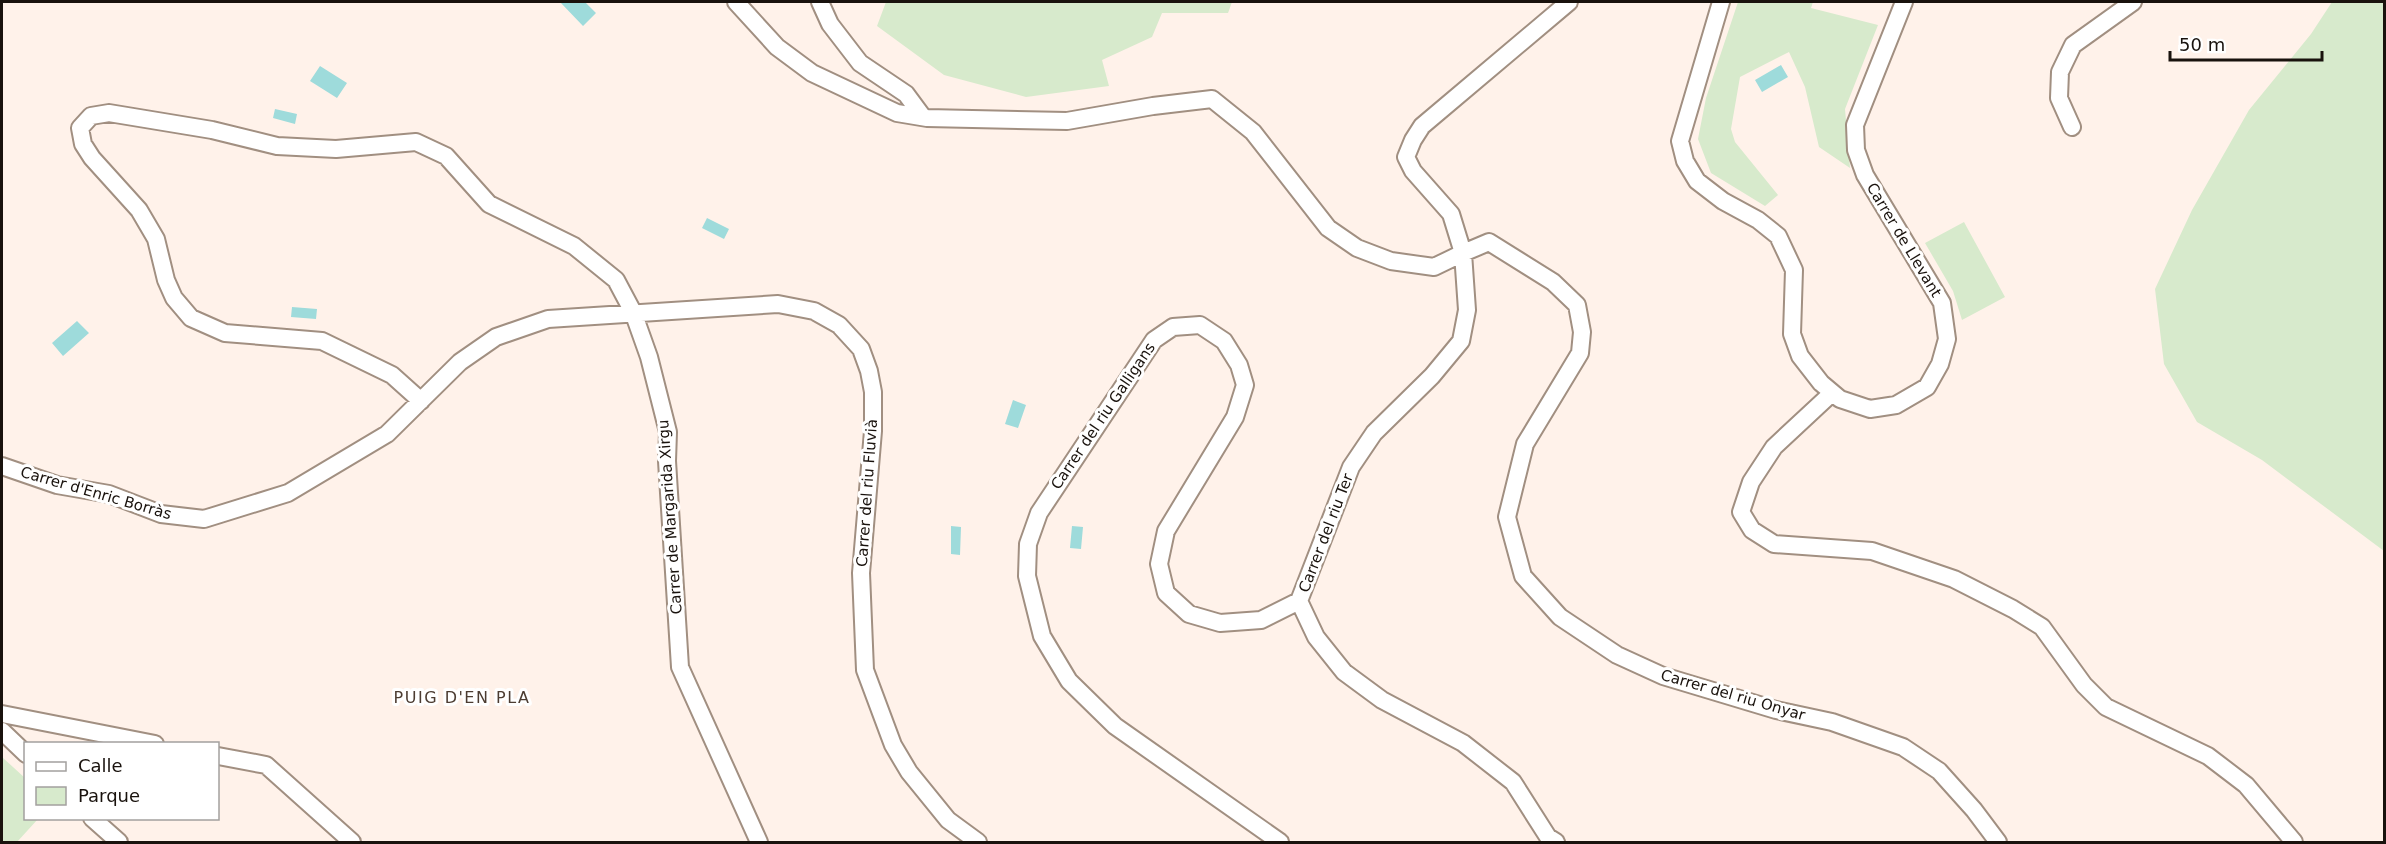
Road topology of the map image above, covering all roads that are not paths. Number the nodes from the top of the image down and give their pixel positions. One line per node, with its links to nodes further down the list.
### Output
1 (736, 2): 7 (street)
2 (820, 2): 7 (street)
3 (1569, 2): 9 (street, Carrer del riu Ter)
4 (1721, 2): 11 (street, Carrer de Llevant)
5 (1904, 2): 11 (street, Carrer de Llevant)
6 (2133, 2): 8 (street)
7 (923, 117): 9 (street)
8 (2072, 127)
9 (1463, 253): 14 (street, Carrer del riu Ter); 27 (street, Carrer del riu Onyar)
10 (633, 312): 12 (street, Carrer d'Enric Borràs); 12 (street, Carrer de Margarida Xirgu); 23 (street, Carrer de Margarida Xirgu); 24 (street, Carrer del riu Fluvià)
11 (1832, 393): 28 (street)
12 (421, 401): 13 (street, Carrer d'Enric Borràs)
13 (2, 466)
14 (1299, 601): 25 (street, Carrer del riu Galligans); 26 (street, Carrer del riu Ter)
15 (2, 714): 17 (street)
16 (2, 730): 18 (street)
17 (145, 742)
18 (24, 752)
19 (219, 756): 22 (street)
20 (93, 820): 21 (street)
21 (119, 843)
22 (352, 843)
23 (759, 843)
24 (978, 843)
25 (1280, 843)
26 (1556, 843)
27 (1998, 843)
28 (2294, 843)

